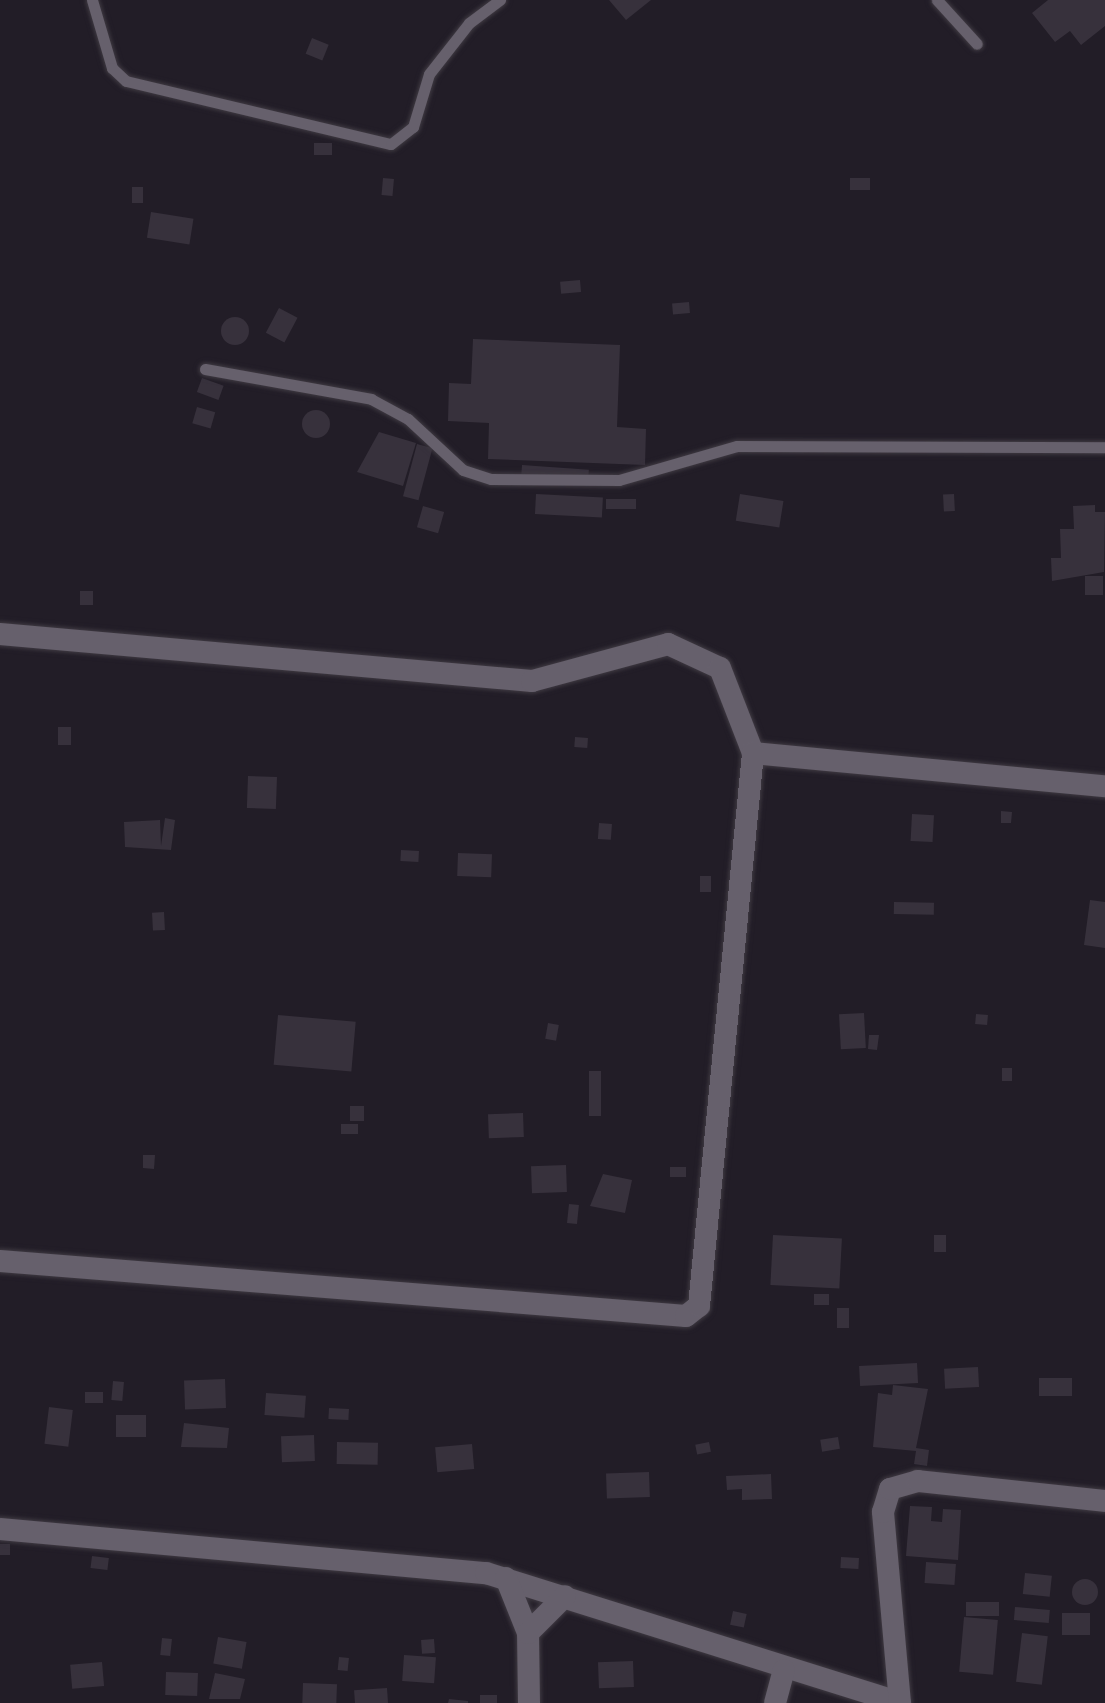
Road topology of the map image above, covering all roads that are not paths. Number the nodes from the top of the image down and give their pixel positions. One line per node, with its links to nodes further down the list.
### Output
1 (92, 0): 2 (lane)
2 (500, 0)
3 (937, 0): 4 (lane)
4 (977, 44)
5 (205, 369): 6 (lane)
6 (1105, 447)
7 (0, 634): 8 (street)
8 (753, 753): 9 (street); 10 (street)
9 (1105, 786)
10 (0, 1261)
11 (1105, 1501): 19 (street)
12 (0, 1529): 13 (street)
13 (506, 1578): 14 (street); 15 (street)
14 (565, 1596): 15 (street); 16 (street)
15 (528, 1633): 17 (street)
16 (784, 1670): 18 (street); 19 (street)
17 (529, 1703)
18 (775, 1703)
19 (900, 1703)

